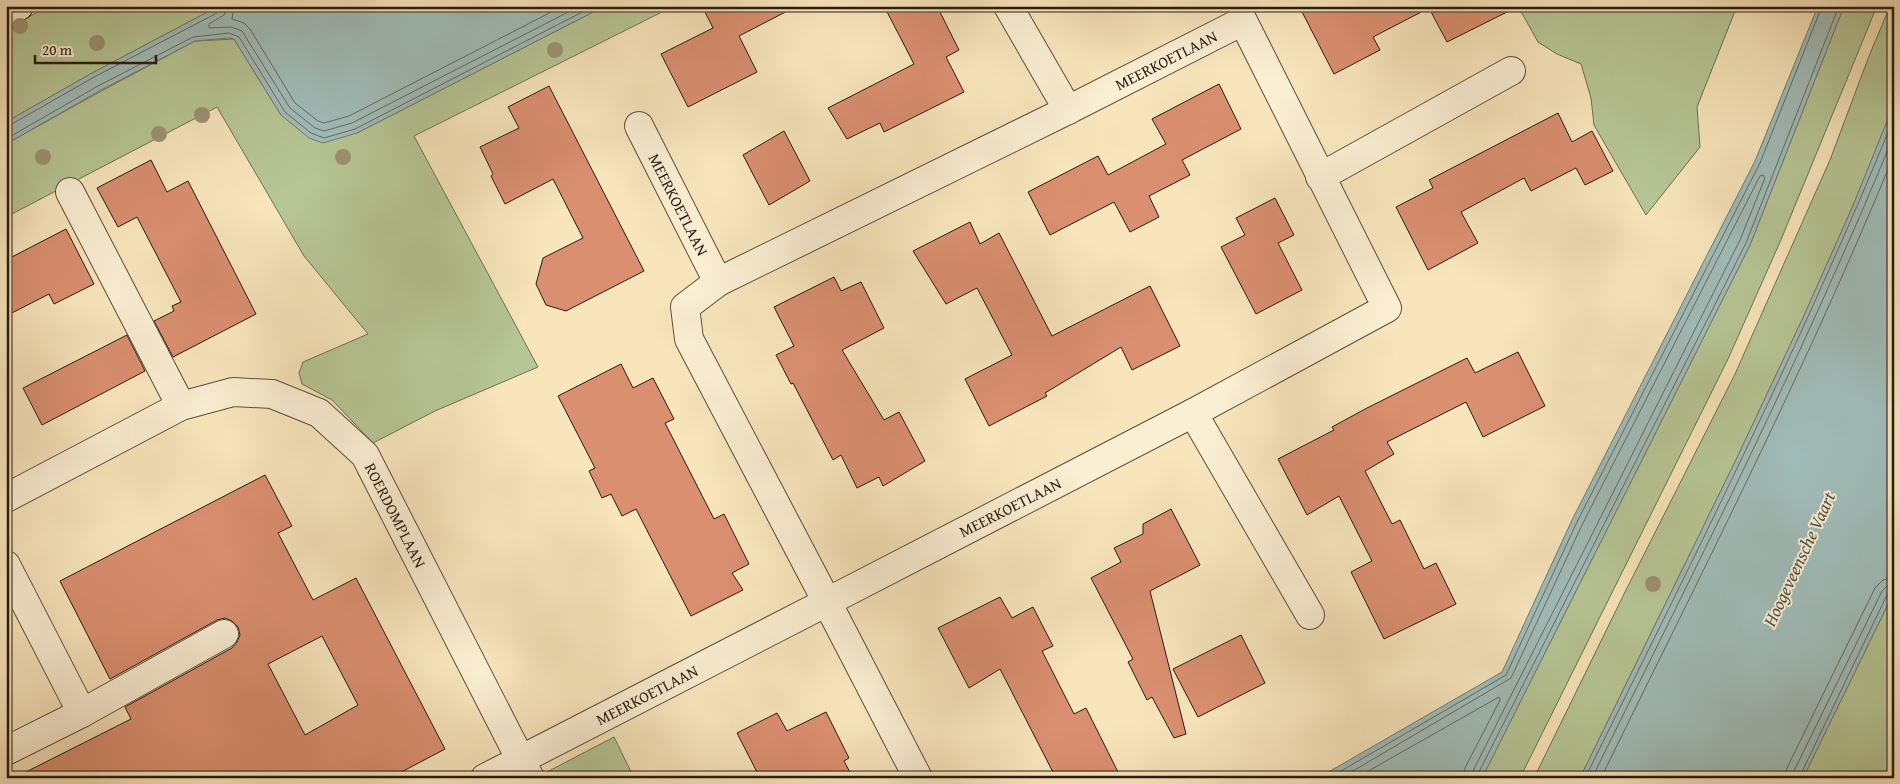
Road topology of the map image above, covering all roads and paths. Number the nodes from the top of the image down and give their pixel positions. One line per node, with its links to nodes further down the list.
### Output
1 (19, 6): 3 (street)
2 (1008, 6): 5 (street)
3 (6, 14)
4 (1511, 71): 7 (street)
5 (1068, 110): 7 (street, MEERKOETLAAN); 9 (street, MEERKOETLAAN)
6 (639, 126): 9 (street, MEERKOETLAAN)
7 (1320, 176): 11 (street, MEERKOETLAAN)
8 (70, 192): 10 (street)
9 (718, 282): 14 (street, MEERKOETLAAN)
10 (180, 406): 12 (street, ROERDOMPLAAN); 19 (street, ROERDOMPLAAN)
11 (1193, 413): 14 (street, MEERKOETLAAN); 15 (street)
12 (6, 498)
13 (6, 565): 17 (street)
14 (827, 602): 19 (street, MEERKOETLAAN); 21 (street, MEERKOETLAAN)
15 (1310, 615)
16 (224, 634): 17 (street)
17 (82, 713): 18 (street)
18 (6, 752)
19 (525, 768): 20 (street)
20 (485, 778)
21 (918, 778)

